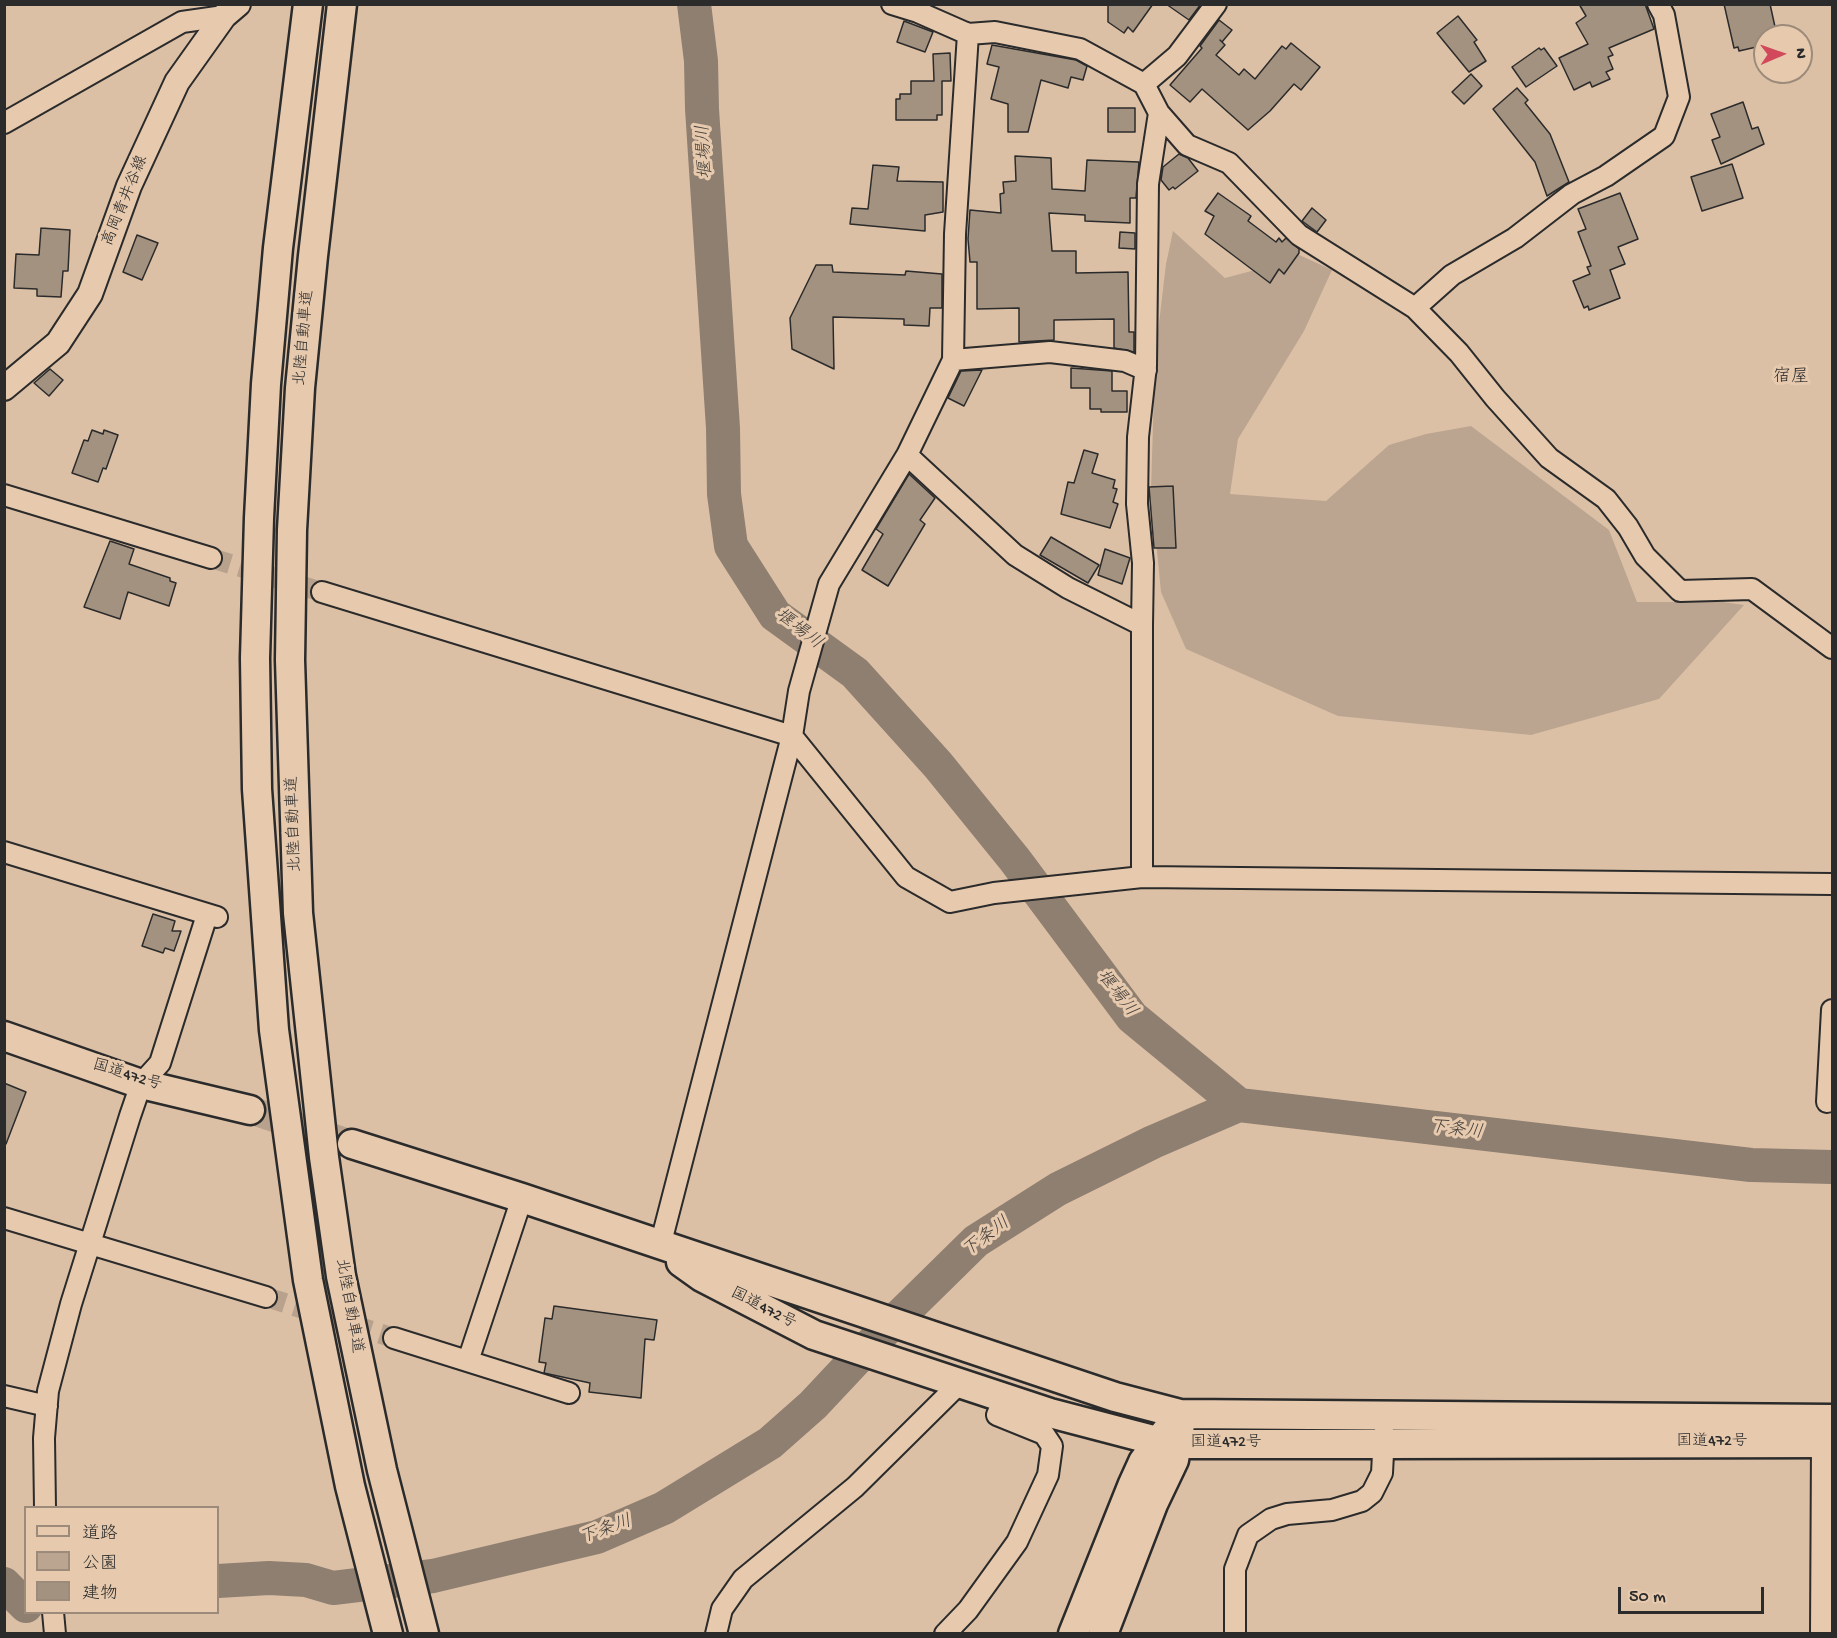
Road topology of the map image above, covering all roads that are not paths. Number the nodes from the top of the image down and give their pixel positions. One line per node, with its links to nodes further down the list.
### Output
1 (308, 4): 38 (highway, 北陸自動車道)
2 (342, 4): 54 (highway, 北陸自動車道)
3 (892, 4): 7 (street)
4 (1216, 4): 8 (street)
5 (1658, 4): 11 (street)
6 (231, 10): 10 (street); 14 (main road, 高岡青井谷線)
7 (968, 34): 8 (street); 12 (street)
8 (1144, 84): 9 (street)
9 (1159, 113): 11 (street); 13 (street)
10 (4, 123)
11 (1415, 308): 20 (street)
12 (953, 360): 13 (street); 15 (street)
13 (1146, 370): 19 (street)
14 (4, 388)
15 (907, 455): 19 (street); 21 (street)
16 (4, 495): 17 (street)
17 (211, 558)
18 (322, 592): 21 (street)
19 (1142, 626): 23 (street)
20 (1833, 648)
21 (792, 736): 23 (street); 34 (street)
22 (4, 852): 27 (street)
23 (1142, 877): 24 (street)
24 (1833, 884)
25 (1833, 1010): 28 (street)
26 (4, 1036): 27 (highway, 国道472号)
27 (141, 1084): 29 (highway, 国道472号); 33 (street)
28 (1827, 1102)
29 (250, 1110)
30 (352, 1144): 31 (highway, 国道472号)
31 (522, 1198): 34 (highway, 国道472号); 37 (street)
32 (4, 1218): 33 (street)
33 (88, 1244): 35 (street); 43 (street)
34 (660, 1246): 39 (highway, 国道472号); 44 (highway, 国道472号)
35 (266, 1297)
36 (394, 1338): 37 (street)
37 (468, 1361): 40 (street)
38 (322, 1378): 52 (highway); 53 (highway, 北陸自動車道)
39 (960, 1383): 42 (highway, 国道472号); 55 (street)
40 (569, 1393)
41 (4, 1396): 43 (street)
42 (1004, 1398): 47 (highway, 国道472号); 56 (street)
43 (47, 1406): 49 (street)
44 (1180, 1414): 45 (highway, 国道472号); 47 (highway)
45 (1384, 1416): 46 (highway, 国道472号); 48 (street)
46 (1829, 1435): 48 (highway, 国道472号); 60 (street)
47 (1168, 1443): 48 (highway, 国道472号); 57 (highway); 58 (highway)
48 (1384, 1444): 59 (street)
49 (45, 1506)
50 (53, 1614): 51 (street)
51 (55, 1634)
52 (377, 1634)
53 (388, 1634)
54 (424, 1634)
55 (716, 1634)
56 (945, 1634)
57 (1073, 1634)
58 (1103, 1634)
59 (1235, 1634)
60 (1821, 1634)

